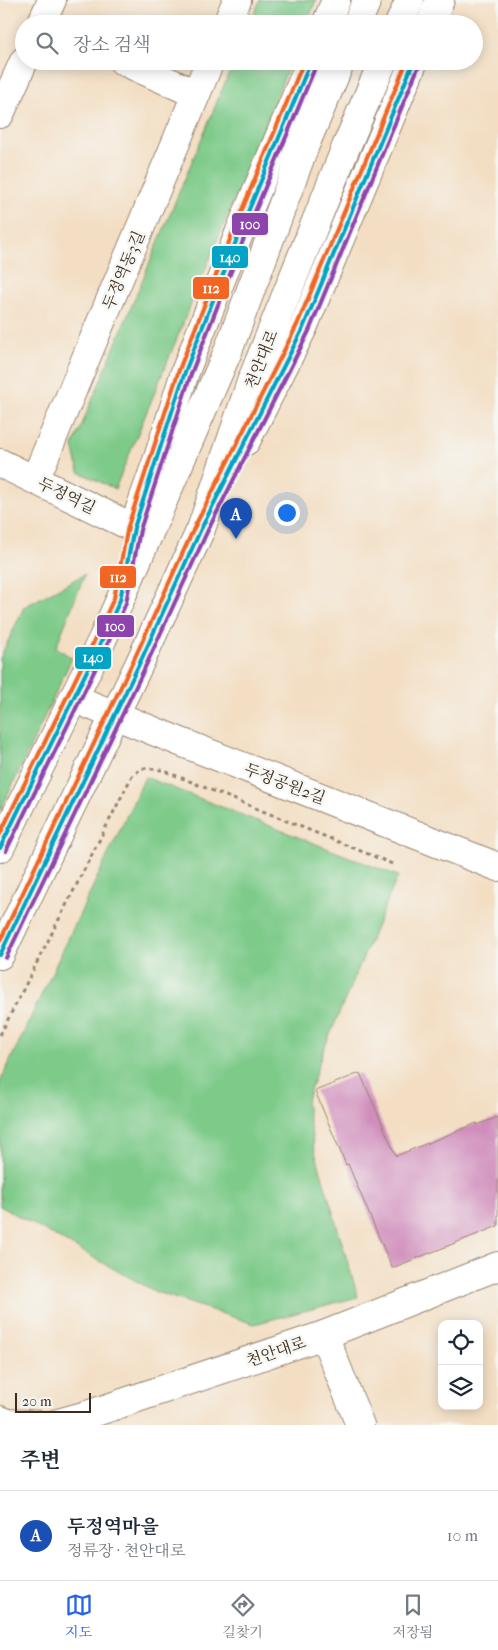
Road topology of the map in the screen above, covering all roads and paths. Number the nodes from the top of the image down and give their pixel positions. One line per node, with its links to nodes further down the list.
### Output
1 (52, 0): 7 (main road)
2 (237, 0): 8 (main road)
3 (336, 0): 9 (main road)
4 (367, 0): 10 (main road)
5 (410, 0): 11 (main road)
6 (440, 0): 12 (main road)
7 (45, 15)
8 (231, 15)
9 (330, 15)
10 (361, 15)
11 (403, 15)
12 (434, 15)
13 (20, 70): 21 (main road)
14 (143, 70): 20 (main road)
15 (206, 70): 20 (main road, 두정역동3길)
16 (307, 70): 24 (main road)
17 (337, 70): 26 (main road, 천안대로)
18 (379, 70): 25 (main road, 천안대로)
19 (410, 70): 25 (main road)
20 (196, 94): 23 (main road, 두정역동3길)
21 (0, 114)
22 (0, 463): 23 (main road, 두정역길)
23 (36, 480): 24 (main road, 두정역길)
24 (134, 528): 26 (main road)
25 (201, 529): 28 (main road, 천안대로)
26 (120, 600): 27 (main road, 천안대로)
27 (73, 698): 28 (main road, 두정공원2길); 29 (main road, 천안대로)
28 (115, 715): 31 (main road, 두정공원2길); 32 (main road, 천안대로)
29 (0, 848)
30 (395, 865): 33 (path)
31 (498, 867)
32 (0, 955)
33 (0, 1035)
34 (498, 1266): 35 (main road, 천안대로)
35 (324, 1335): 38 (main road, 천안대로); 39 (main road)
36 (0, 1420): 37 (main road)
37 (42, 1425)
38 (51, 1425)
39 (360, 1425)

